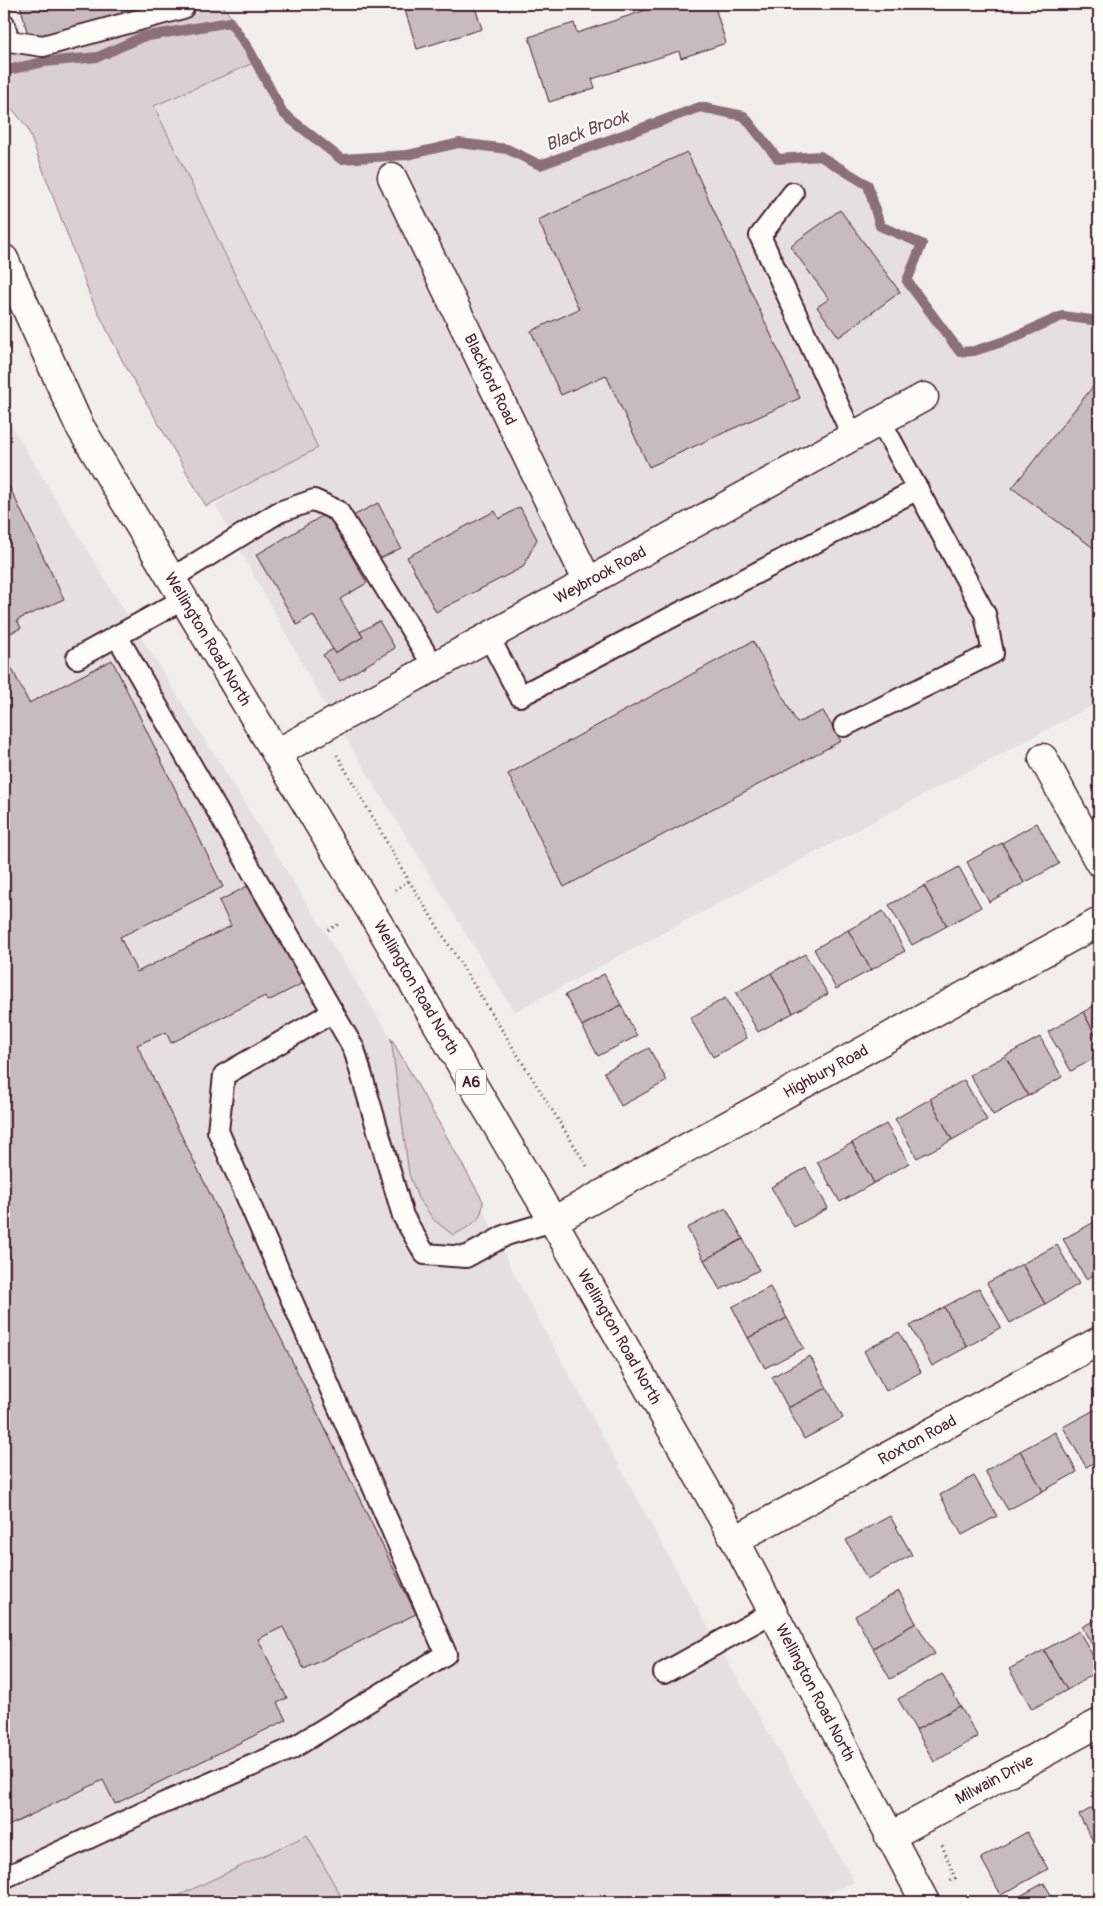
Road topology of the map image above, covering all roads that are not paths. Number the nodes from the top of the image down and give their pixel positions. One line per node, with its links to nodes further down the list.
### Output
1 (185, 4): 2 (lane)
2 (4, 24)
3 (392, 177): 10 (main road, Blackford Road)
4 (792, 193): 8 (lane)
5 (4, 258): 11 (main road, Wellington Road North / A6)
6 (924, 397): 7 (main road, Weybrook Road)
7 (881, 422): 8 (main road, Weybrook Road); 9 (lane)
8 (852, 437): 10 (main road, Weybrook Road)
9 (918, 489): 13 (lane); 16 (lane)
10 (588, 582): 13 (main road, Weybrook Road)
11 (178, 588): 12 (lane); 15 (lane); 17 (main road, Wellington Road North / A6)
12 (117, 636): 14 (lane); 21 (lane)
13 (489, 637): 15 (main road, Weybrook Road)
14 (77, 658)
15 (434, 667): 17 (main road, Weybrook Road)
16 (844, 726)
17 (277, 753): 22 (main road, Wellington Road North / A6)
18 (1043, 758): 19 (main road)
19 (1099, 862)
20 (1099, 922): 22 (main road, Highbury Road)
21 (332, 1012): 22 (lane); 29 (lane)
22 (552, 1221): 24 (main road, Wellington Road North / A6)
23 (1099, 1341): 24 (main road, Roxton Road)
24 (735, 1540): 25 (main road, Wellington Road North / A6)
25 (772, 1612): 26 (lane); 28 (main road, Wellington Road North / A6)
26 (664, 1673)
27 (1099, 1723): 28 (main road, Milwain Drive)
28 (890, 1837): 30 (main road, Wellington Road North / A6)
29 (4, 1878)
30 (925, 1902)

